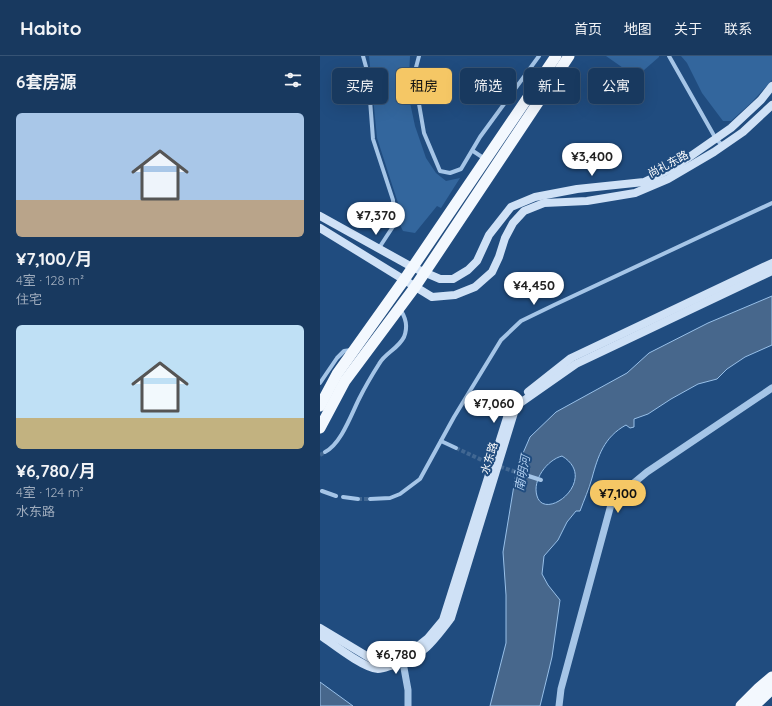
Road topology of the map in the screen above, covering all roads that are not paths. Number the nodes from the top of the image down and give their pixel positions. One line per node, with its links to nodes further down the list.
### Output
1 (363, 56): 16 (street)
2 (419, 56): 11 (street)
3 (539, 56): 11 (street)
4 (556, 56): 12 (highway)
5 (569, 56): 20 (highway)
6 (669, 56): 9 (street)
7 (772, 86): 9 (main road, 尚礼东路)
8 (772, 105): 10 (main road, 尚礼东路)
9 (716, 139): 10 (street); 20 (main road, 尚礼东路)
10 (723, 146): 22 (main road, 尚礼东路)
11 (472, 151): 12 (street)
12 (486, 159): 18 (highway)
13 (772, 203): 30 (street)
14 (320, 216): 16 (main road, 尚礼东路)
15 (320, 228): 21 (main road, 尚礼东路)
16 (379, 249): 18 (main road, 尚礼东路)
17 (772, 263): 42 (main road, 水东路)
18 (412, 267): 20 (main road, 尚礼东路); 21 (highway)
19 (772, 271): 42 (main road, 水东路)
20 (424, 273): 22 (highway)
21 (404, 280): 22 (main road, 尚礼东路); 24 (highway)
22 (415, 287): 23 (highway)
23 (399, 308): 25 (highway); 32 (street)
24 (354, 350): 25 (highway); 26 (street)
25 (341, 377): 28 (highway); 29 (highway)
26 (320, 383)
27 (772, 388): 46 (street)
28 (320, 406)
29 (320, 428)
30 (441, 441): 31 (street); 39 (street)
31 (456, 448)
32 (324, 452)
33 (516, 472): 34 (street)
34 (541, 480)
35 (322, 491): 36 (street)
36 (336, 496)
37 (343, 498): 38 (street)
38 (358, 499)
39 (370, 499)
40 (320, 628): 42 (main road, 水东路)
41 (320, 635): 42 (main road, 水东路)
42 (402, 659): 45 (street)
43 (772, 677): 47 (highway)
44 (772, 689): 48 (highway)
45 (408, 706)
46 (559, 706)
47 (741, 706)
48 (754, 706)

